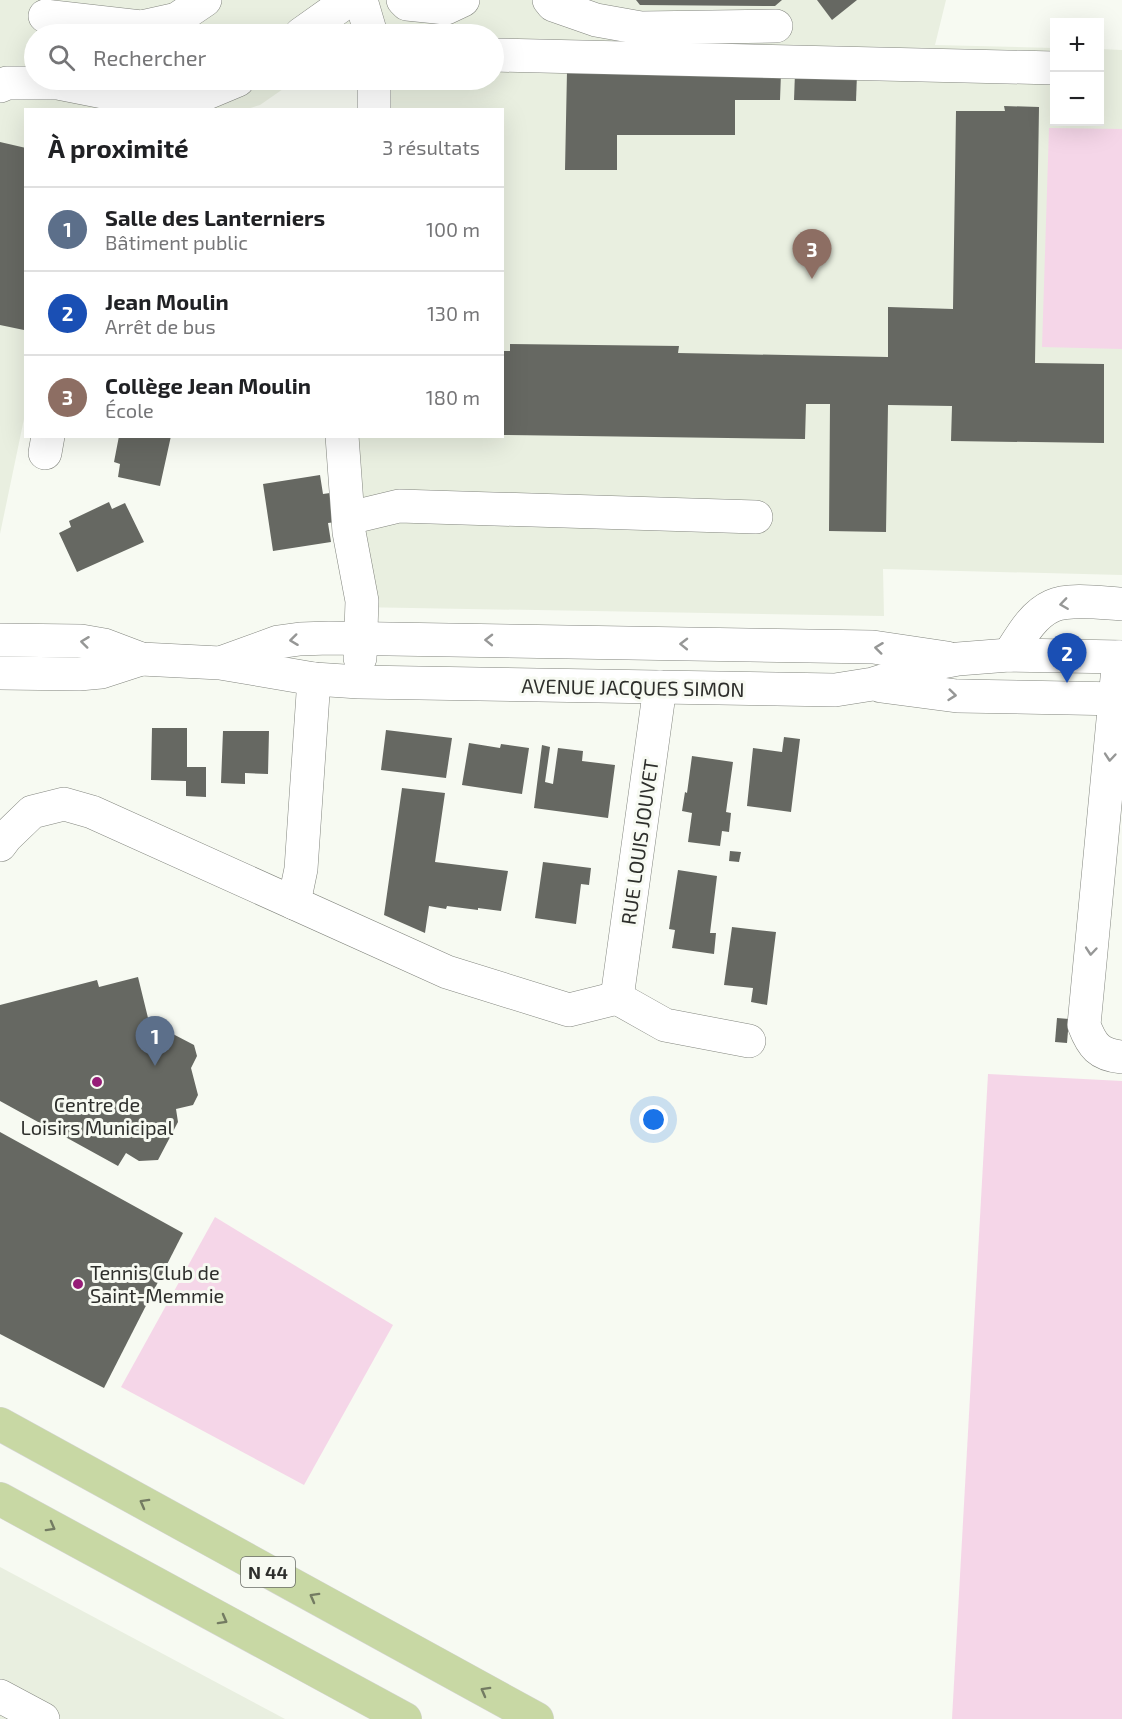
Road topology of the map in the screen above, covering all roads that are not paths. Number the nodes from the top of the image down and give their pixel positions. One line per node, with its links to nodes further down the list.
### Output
1 (205, 0): 8 (street)
2 (403, 0): 3 (street)
3 (463, 0)
4 (549, 0): 11 (street)
5 (346, 2): 9 (street); 10 (street)
6 (45, 16): 7 (street)
7 (115, 24)
8 (154, 24)
9 (315, 24)
10 (363, 24)
11 (776, 27)
12 (504, 55): 13 (street)
13 (1050, 68)
14 (24, 83): 15 (street)
15 (0, 86)
16 (80, 90): 19 (street)
17 (214, 90): 19 (street)
18 (374, 90): 20 (street)
19 (118, 102)
20 (374, 108)
21 (342, 438): 23 (street)
22 (756, 517): 23 (street)
23 (349, 518): 25 (street)
24 (1122, 604): 28 (street, one-way to 28)
25 (361, 638): 27 (street, one-way to 25); 32 (street, one-way to 32); 35 (street)
26 (0, 640): 30 (street, AVENUE JACQUES SIMON, one-way to 26)
27 (607, 642): 31 (street, one-way to 27); 37 (street)
28 (1008, 655): 29 (street, AVENUE JACQUES SIMON); 31 (street, AVENUE JACQUES SIMON)
29 (1121, 657): 39 (street)
30 (141, 659): 32 (street, AVENUE JACQUES SIMON); 33 (street, AVENUE JACQUES SIMON)
31 (958, 659): 36 (street, AVENUE JACQUES SIMON)
32 (220, 663): 34 (street, AVENUE JACQUES SIMON)
33 (0, 673)
34 (314, 679): 35 (street, AVENUE JACQUES SIMON); 41 (street)
35 (359, 682): 37 (street, AVENUE JACQUES SIMON)
36 (873, 684): 38 (street, AVENUE JACQUES SIMON); 39 (street, one-way to 39)
37 (549, 686): 38 (street, AVENUE JACQUES SIMON)
38 (660, 687): 42 (street, RUE LOUIS JOUVET)
39 (1118, 699): 44 (street, one-way to 44)
40 (0, 845): 41 (street)
41 (294, 903): 42 (street)
42 (617, 998): 43 (street)
43 (749, 1041)
44 (1122, 1057)
45 (0, 1424): 50 (main road, N 44, one-way to 45)
46 (0, 1499): 49 (main road, one-way to 49)
47 (0, 1696): 48 (street)
48 (43, 1719)
49 (405, 1719)
50 (537, 1719)

